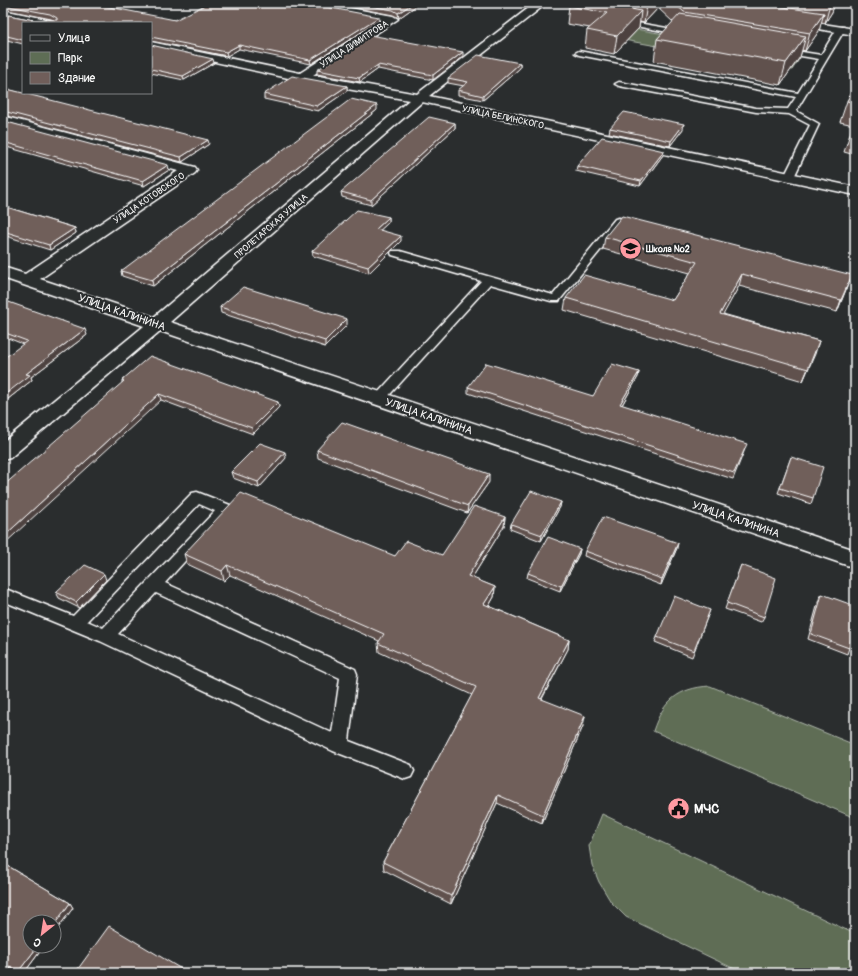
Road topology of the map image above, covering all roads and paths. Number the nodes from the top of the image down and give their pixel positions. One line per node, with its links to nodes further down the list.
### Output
1 (306, 3): 16 (street, УЛИЦА ДИМИТРОВА)
2 (542, 3): 19 (street, ПРОЛЕТАРСКАЯ УЛИЦА)
3 (568, 3): 4 (lane)
4 (597, 8)
5 (3, 13): 7 (street)
6 (780, 20): 9 (street)
7 (46, 22)
8 (632, 24): 11 (lane)
9 (841, 29): 10 (street); 15 (lane)
10 (855, 32)
11 (693, 35)
12 (152, 45): 16 (street, УЛИЦА БЕЛИНСКОГО)
13 (778, 50): 15 (lane)
14 (580, 53): 18 (lane)
15 (824, 58): 18 (lane)
16 (302, 77): 19 (street, УЛИЦА БЕЛИНСКОГО)
17 (619, 84): 20 (lane)
18 (801, 96): 20 (lane)
19 (419, 98): 22 (street, УЛИЦА БЕЛИНСКОГО); 29 (street, ПРОЛЕТАРСКАЯ УЛИЦА)
20 (791, 112): 22 (lane)
21 (3, 120): 27 (street, УЛИЦА КОТОВСКОГО)
22 (789, 178): 23 (street, УЛИЦА БЕЛИНСКОГО)
23 (855, 191)
24 (647, 228): 28 (lane)
25 (396, 253): 28 (lane)
26 (3, 272): 27 (street, УЛИЦА КАЛИНИНА)
27 (27, 280): 29 (street, УЛИЦА КАЛИНИНА)
28 (488, 280): 30 (lane)
29 (157, 324): 30 (street, УЛИЦА КАЛИНИНА); 31 (street, ПРОЛЕТАРСКАЯ УЛИЦА)
30 (379, 399): 32 (street, УЛИЦА КАЛИНИНА)
31 (3, 453)
32 (855, 559)
33 (154, 585): 35 (lane); 36 (lane); 37 (lane)
34 (3, 594): 35 (lane)
35 (76, 623): 36 (lane)
36 (106, 636): 37 (lane)
37 (339, 745): 38 (lane)
38 (406, 771)

